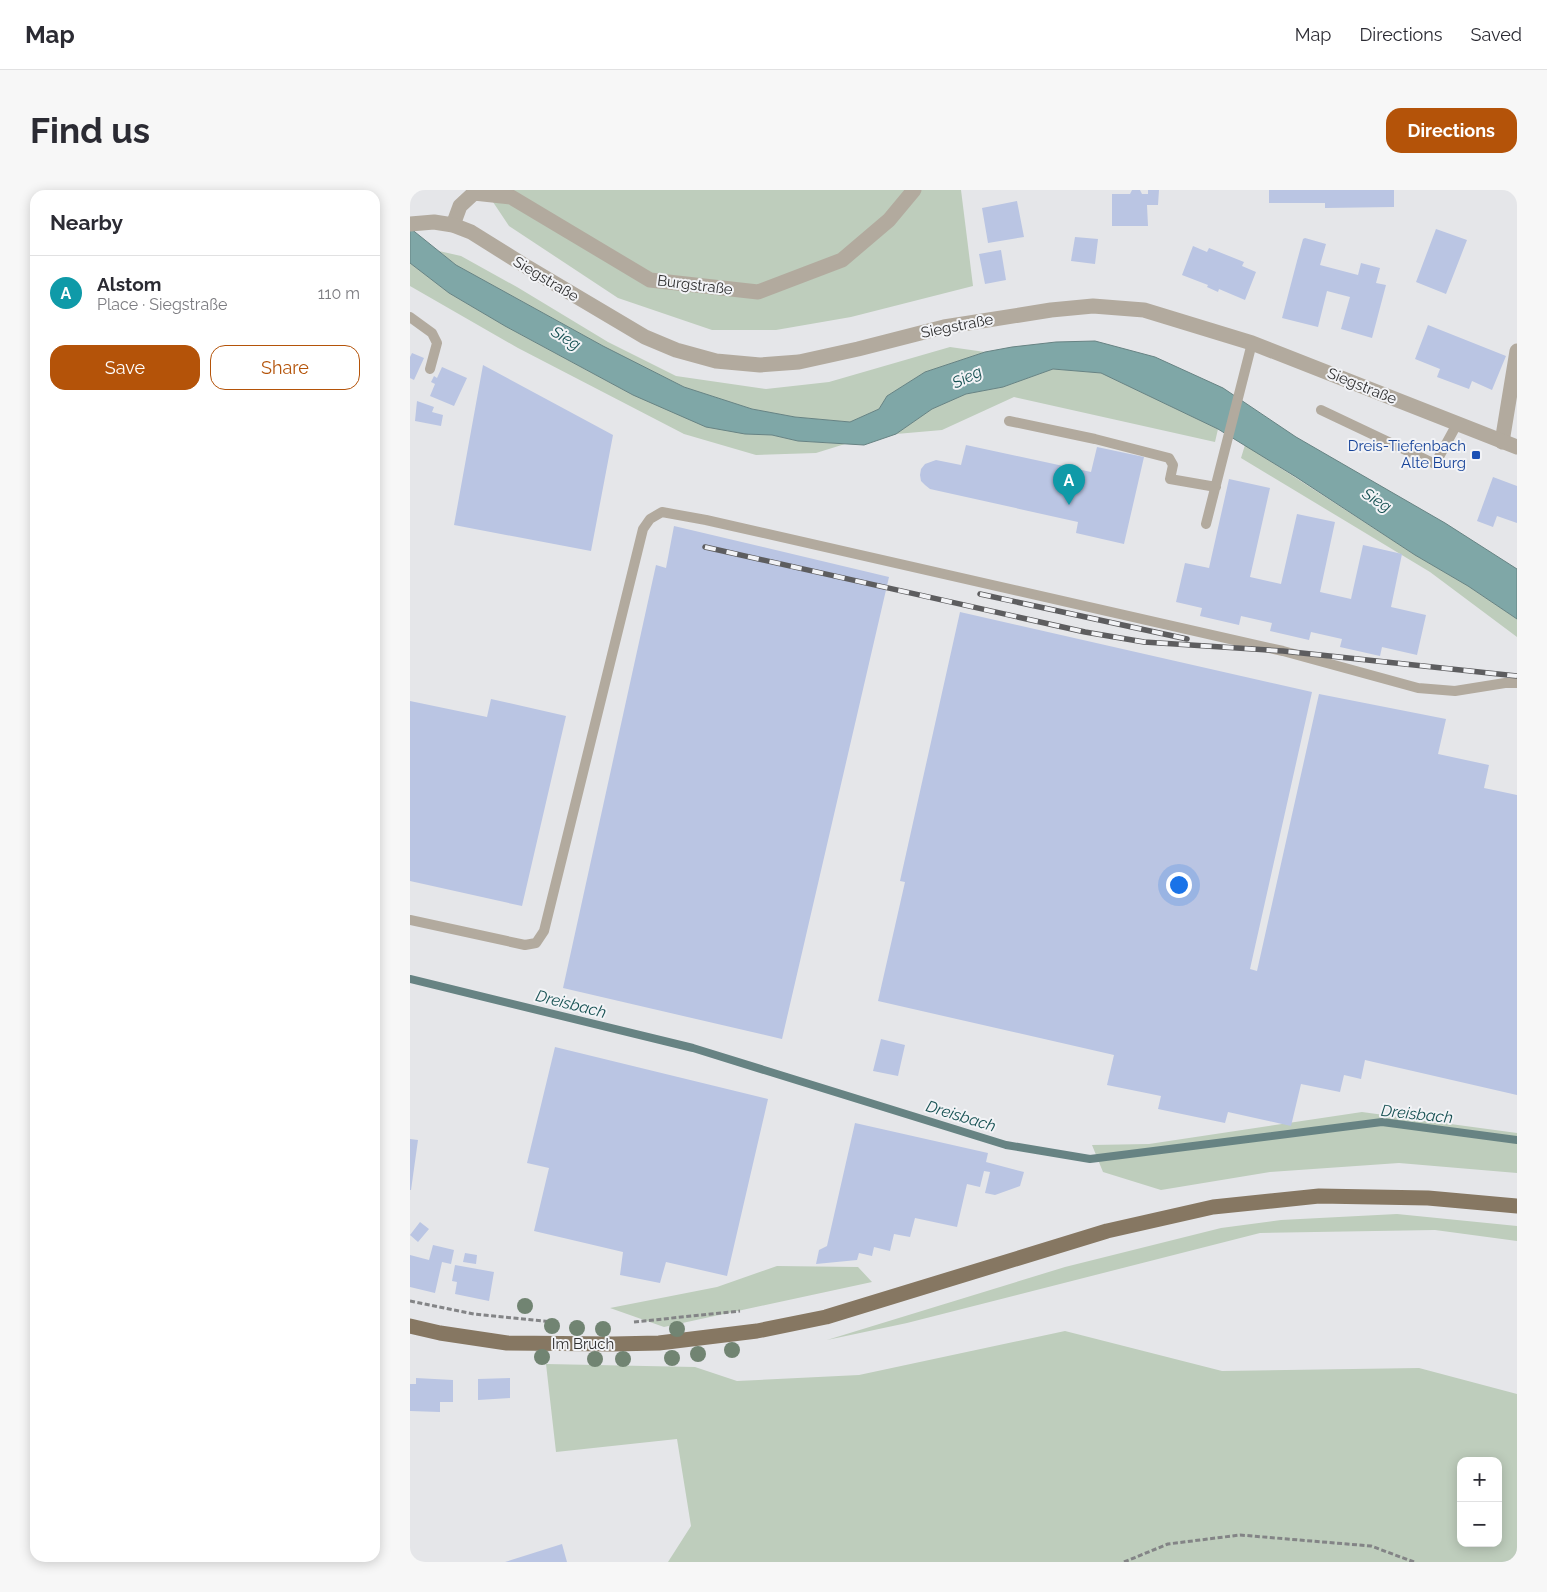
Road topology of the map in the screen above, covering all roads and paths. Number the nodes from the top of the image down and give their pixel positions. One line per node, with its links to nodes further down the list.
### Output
1 (914, 190): 3 (street, Burgstraße)
2 (410, 224): 3 (street, Siegstraße)
3 (453, 225): 5 (street, Siegstraße)
4 (410, 317): 7 (lane)
5 (1252, 343): 10 (street, Siegstraße); 13 (lane)
6 (1517, 356): 11 (street)
7 (430, 369)
8 (1321, 410): 10 (lane)
9 (1009, 421): 13 (lane)
10 (1458, 424): 11 (street, Siegstraße)
11 (1502, 442): 12 (street, Siegstraße)
12 (1517, 447)
13 (1216, 487): 14 (lane)
14 (1206, 524)
15 (1517, 683): 16 (lane)
16 (410, 920)
17 (1517, 1206): 22 (main road, Im Bruch)
18 (410, 1302): 20 (path)
19 (746, 1312): 21 (path)
20 (560, 1322)
21 (626, 1322)
22 (410, 1326)
23 (1124, 1562): 24 (path)
24 (1414, 1562)

